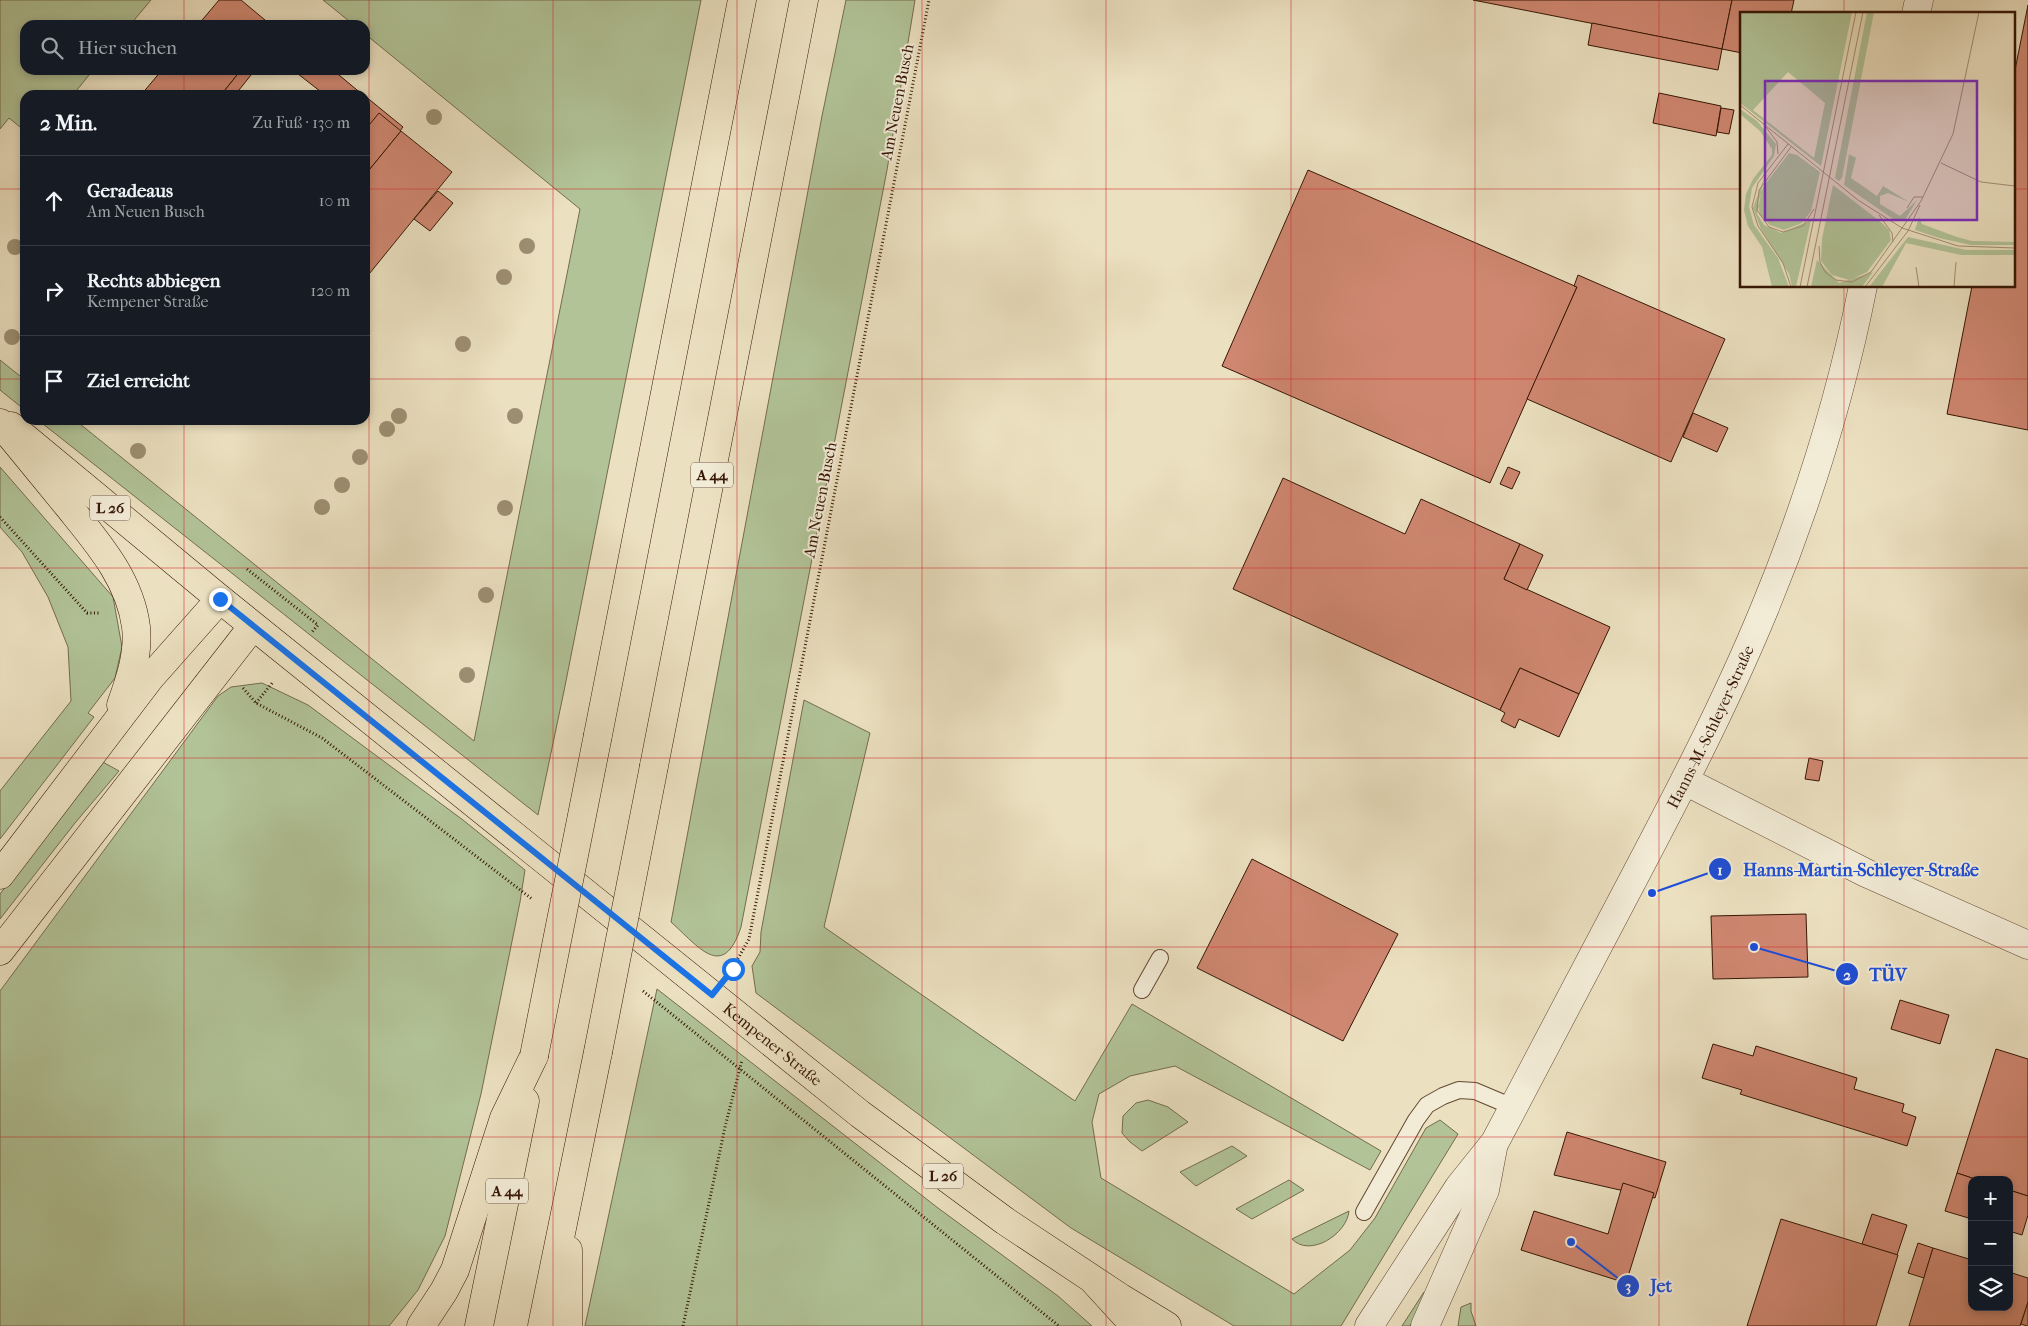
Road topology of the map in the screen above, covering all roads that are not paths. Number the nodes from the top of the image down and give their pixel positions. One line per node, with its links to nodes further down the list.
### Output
1 (742, 0): 15 (main road, A 44, bridge)
2 (804, 0): 18 (main road, A 44, bridge)
3 (1863, 288): 9 (street, Hanns-M.-Schleyer-Straße)
4 (0, 417): 6 (main road, Kempener Straße / L 26)
5 (0, 423): 8 (main road)
6 (220, 599): 7 (main road, Kempener Straße / L 26); 8 (main road)
7 (253, 626): 12 (main road); 20 (main road, Kempener Straße / L 26)
8 (113, 726): 10 (main road)
9 (1685, 781): 11 (street); 16 (street, Hanns-M.-Schleyer-Straße)
10 (0, 874)
11 (2028, 945)
12 (0, 951)
13 (1160, 958): 14 (lane)
14 (1142, 990)
15 (534, 1056): 21 (main road); 22 (main road, A 44)
16 (1514, 1107): 17 (street, Hanns-M.-Schleyer-Straße); 19 (lane)
17 (1495, 1142): 27 (street, Hanns-M.-Schleyer-Straße); 28 (street, Hanns-M.-Schleyer-Straße)
18 (566, 1212): 23 (main road, A 44); 24 (main road)
19 (1364, 1212)
20 (1093, 1280): 25 (main road); 26 (main road, Kempener Straße / L 26)
21 (421, 1326)
22 (479, 1326)
23 (542, 1326)
24 (568, 1326)
25 (1135, 1326)
26 (1167, 1326)
27 (1369, 1326)
28 (1425, 1326)

